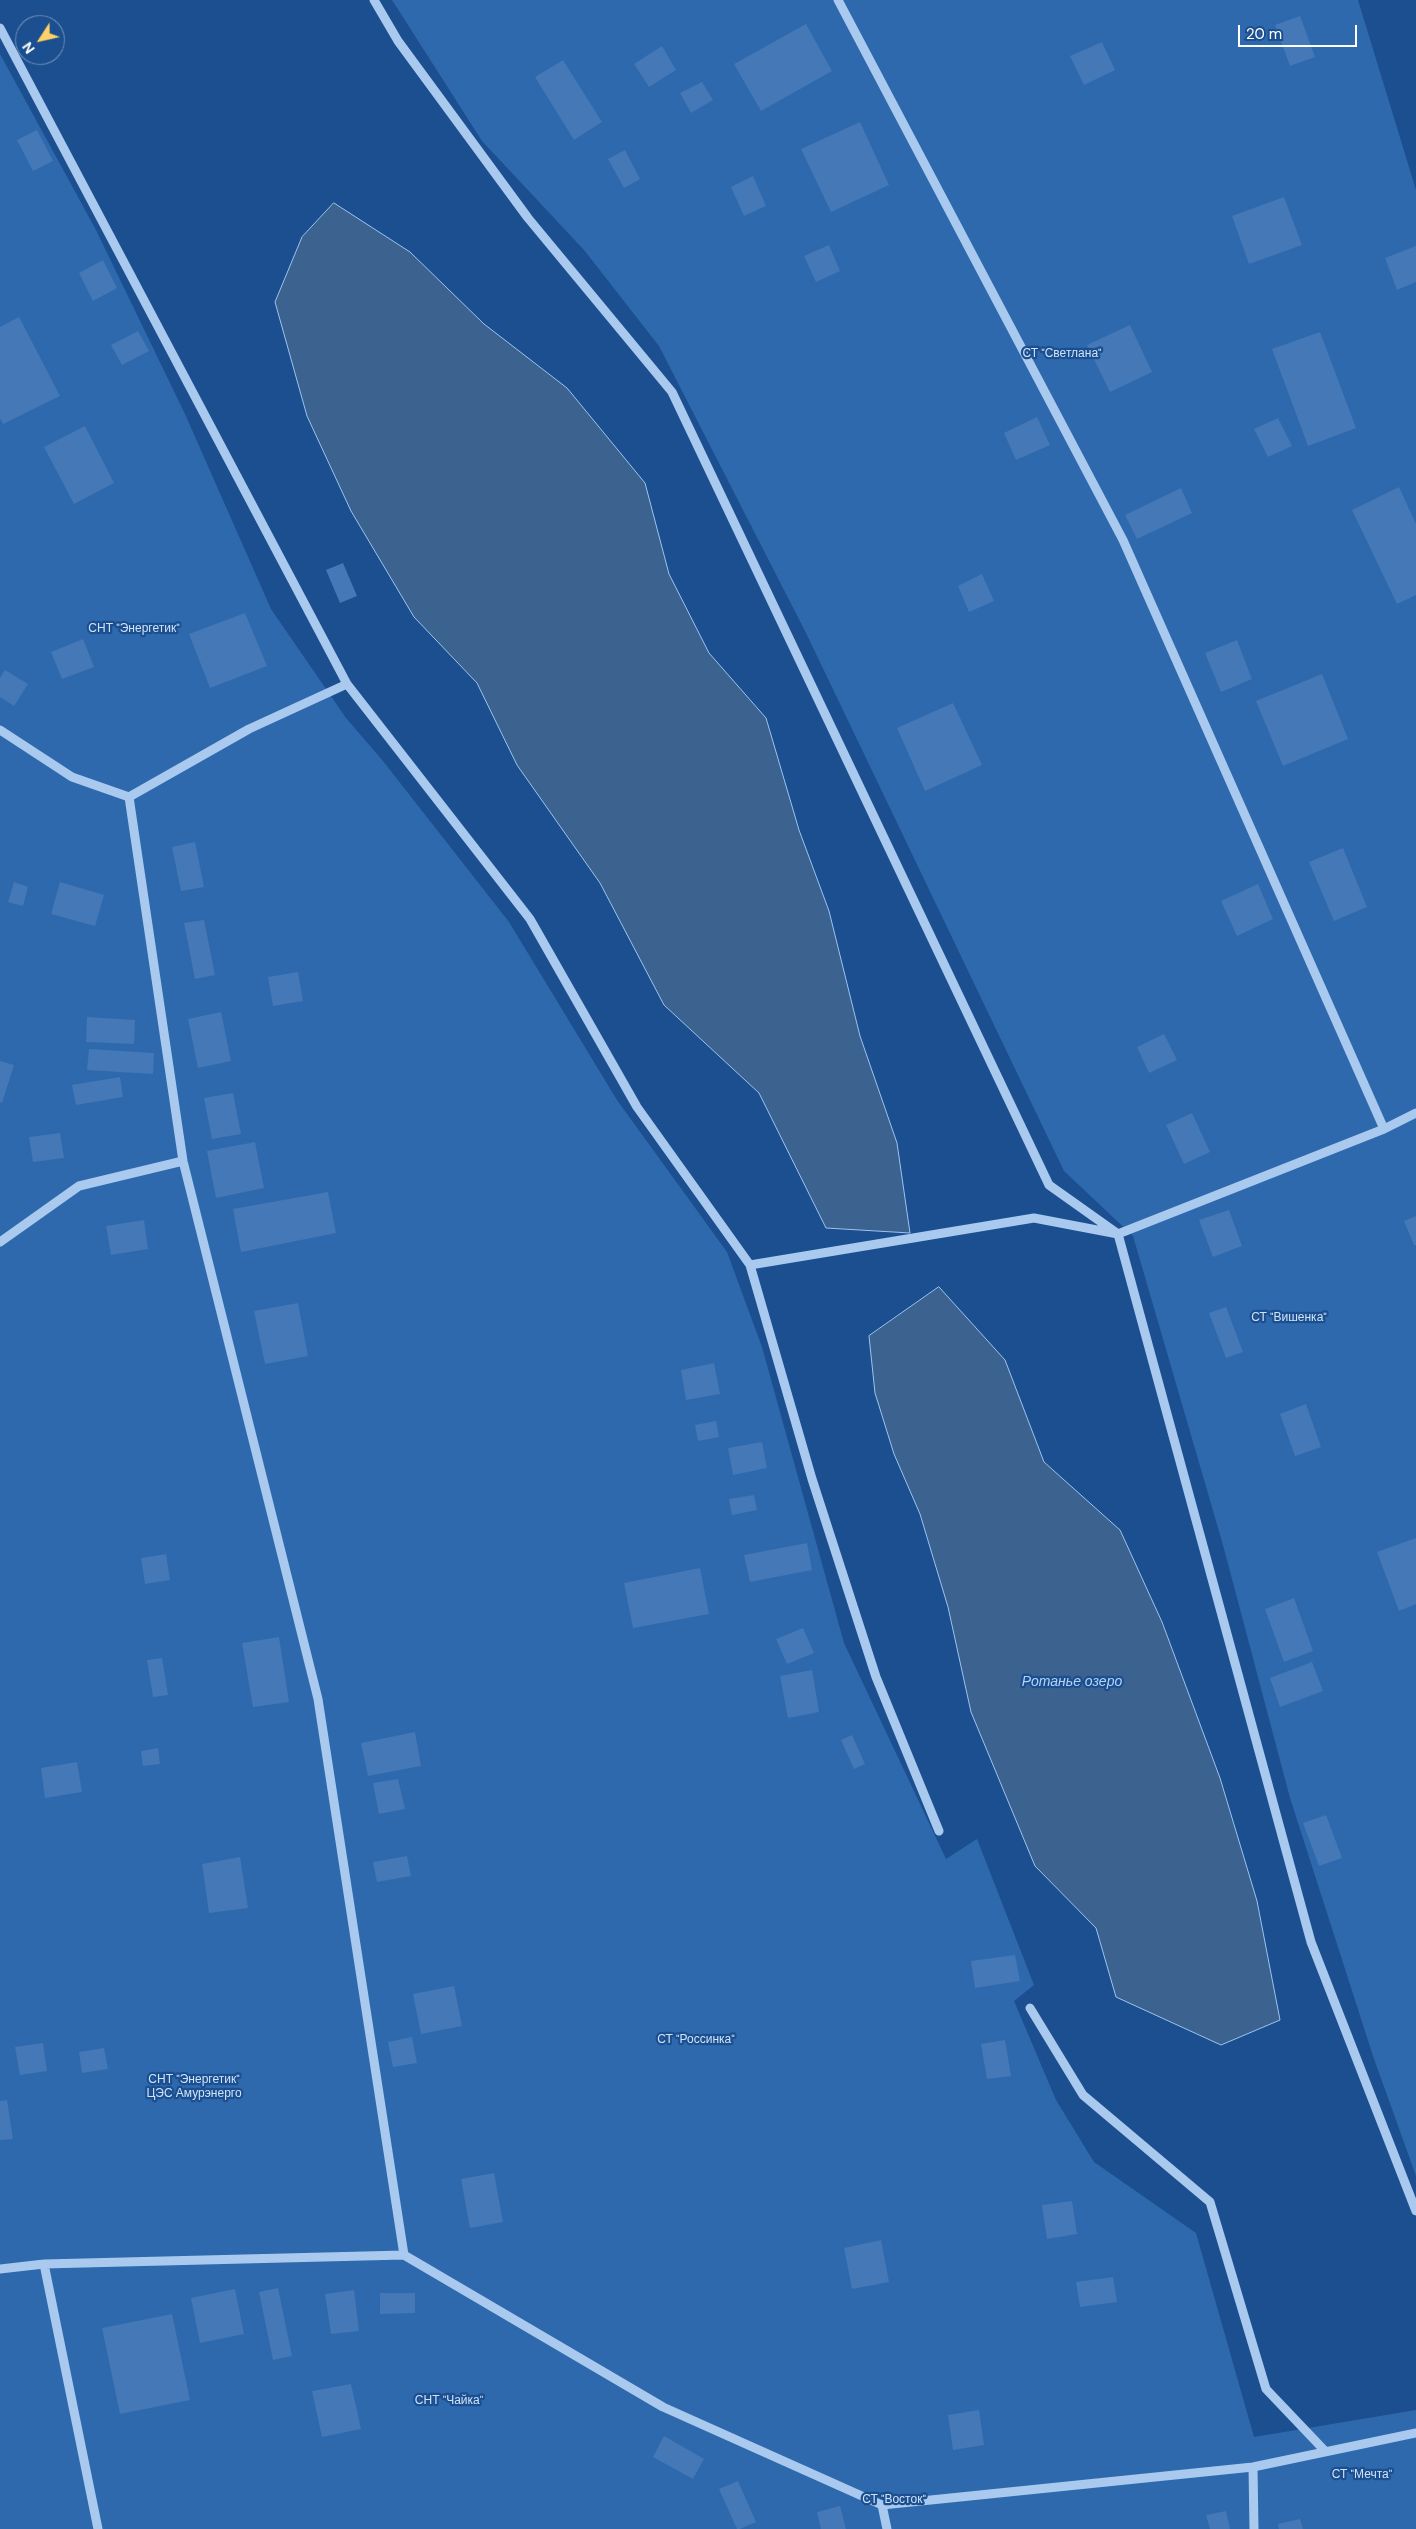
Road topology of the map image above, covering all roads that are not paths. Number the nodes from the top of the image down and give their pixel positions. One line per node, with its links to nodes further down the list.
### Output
1 (374, 0): 10 (street)
2 (838, 0): 8 (street)
3 (0, 28): 4 (street)
4 (346, 684): 6 (street); 12 (street)
5 (0, 730): 6 (street)
6 (129, 797): 9 (street)
7 (1416, 1113): 8 (street)
8 (1384, 1129): 10 (street)
9 (183, 1161): 11 (street); 16 (street)
10 (1118, 1234): 12 (street); 15 (street)
11 (0, 1242)
12 (750, 1265): 13 (street)
13 (939, 1831)
14 (1030, 2008): 20 (street)
15 (1416, 2211)
16 (404, 2255): 17 (street); 22 (street)
17 (44, 2264): 18 (street); 23 (street)
18 (0, 2269)
19 (1416, 2433): 20 (street)
20 (1325, 2451): 21 (street)
21 (1253, 2467): 22 (street); 25 (street)
22 (882, 2505): 24 (street)
23 (98, 2529)
24 (887, 2529)
25 (1254, 2529)

